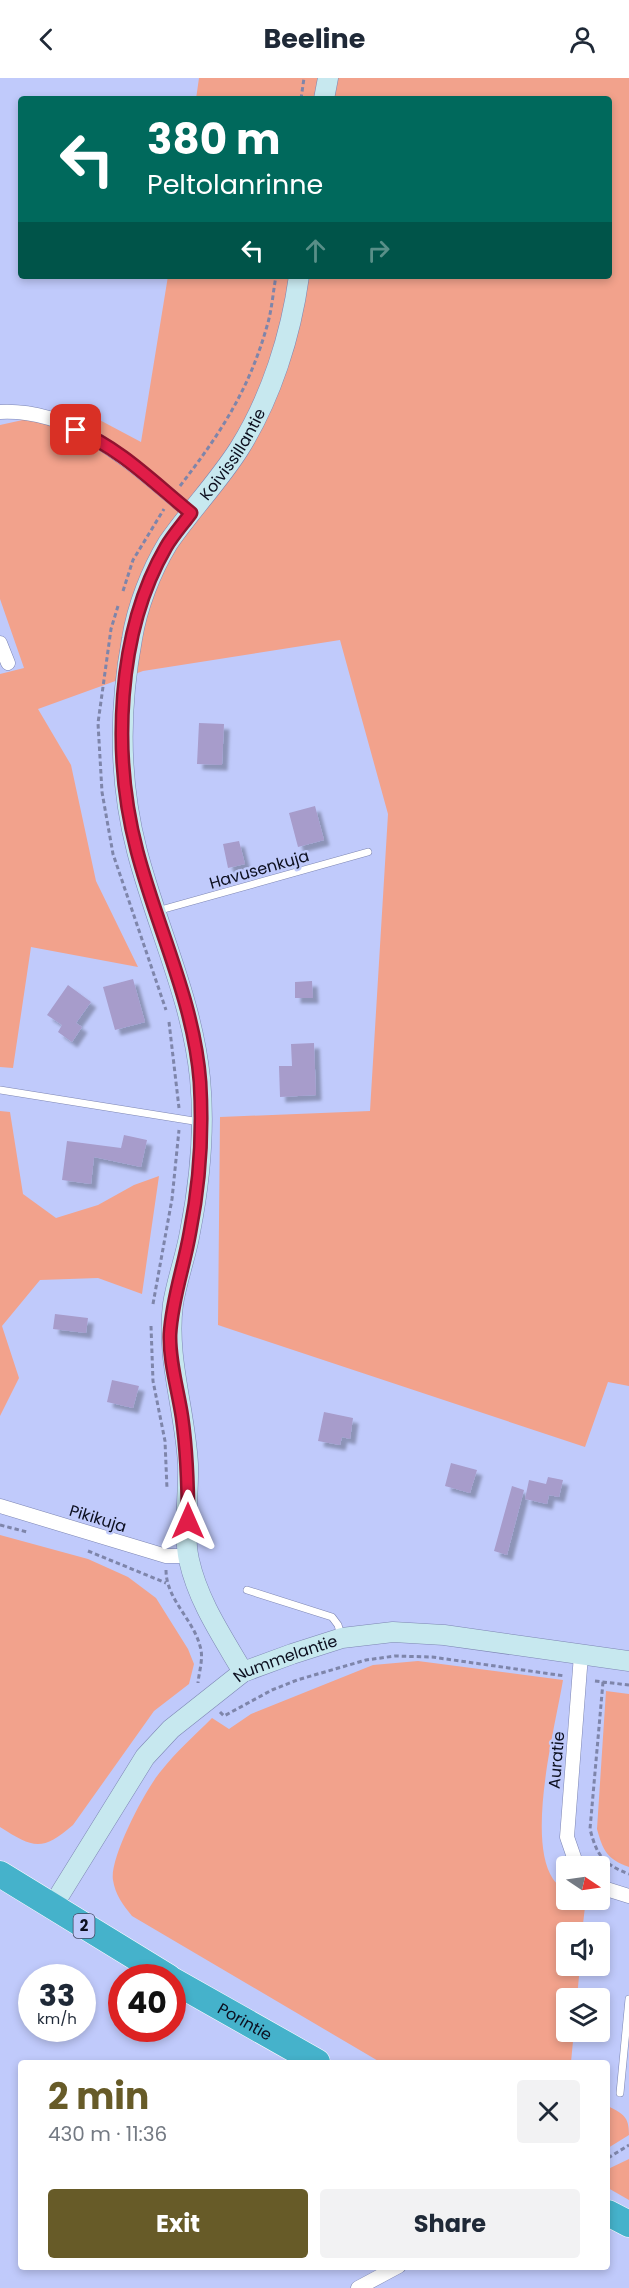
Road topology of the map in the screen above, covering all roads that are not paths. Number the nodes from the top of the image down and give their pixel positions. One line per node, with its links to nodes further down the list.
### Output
1 (328, 78): 2 (street)
2 (325, 96)
3 (298, 279): 5 (street, Koivissillantie)
4 (0, 412): 5 (street)
5 (191, 513): 9 (street, Koivissillantie)
6 (0, 643): 7 (street)
7 (8, 663)
8 (368, 852): 9 (lane, Havusenkuja)
9 (157, 911): 11 (street, Koivissillantie)
10 (0, 1090): 11 (lane)
11 (202, 1122): 13 (street, Koivissillantie)
12 (0, 1506): 13 (street, Pikikuja)
13 (188, 1556): 18 (street, Koivissillantie)
14 (247, 1590): 15 (lane)
15 (342, 1638): 16 (street, Nummelantie); 18 (street, Nummelantie)
16 (581, 1654): 17 (street, Nummelantie); 19 (street, Auratie)
17 (629, 1661)
18 (243, 1672): 23 (street, Nummelantie)
19 (574, 1856)
20 (0, 1874): 23 (highway, 2)
21 (610, 1890): 22 (street)
22 (629, 1896)
23 (52, 1906): 24 (highway, 2)
24 (147, 1964)
25 (186, 1988): 27 (highway, Porintie)
26 (629, 1999): 28 (lane)
27 (313, 2060)
28 (620, 2093)
29 (610, 2214): 30 (highway)
30 (629, 2224)
31 (392, 2270): 32 (street)
32 (358, 2288)

